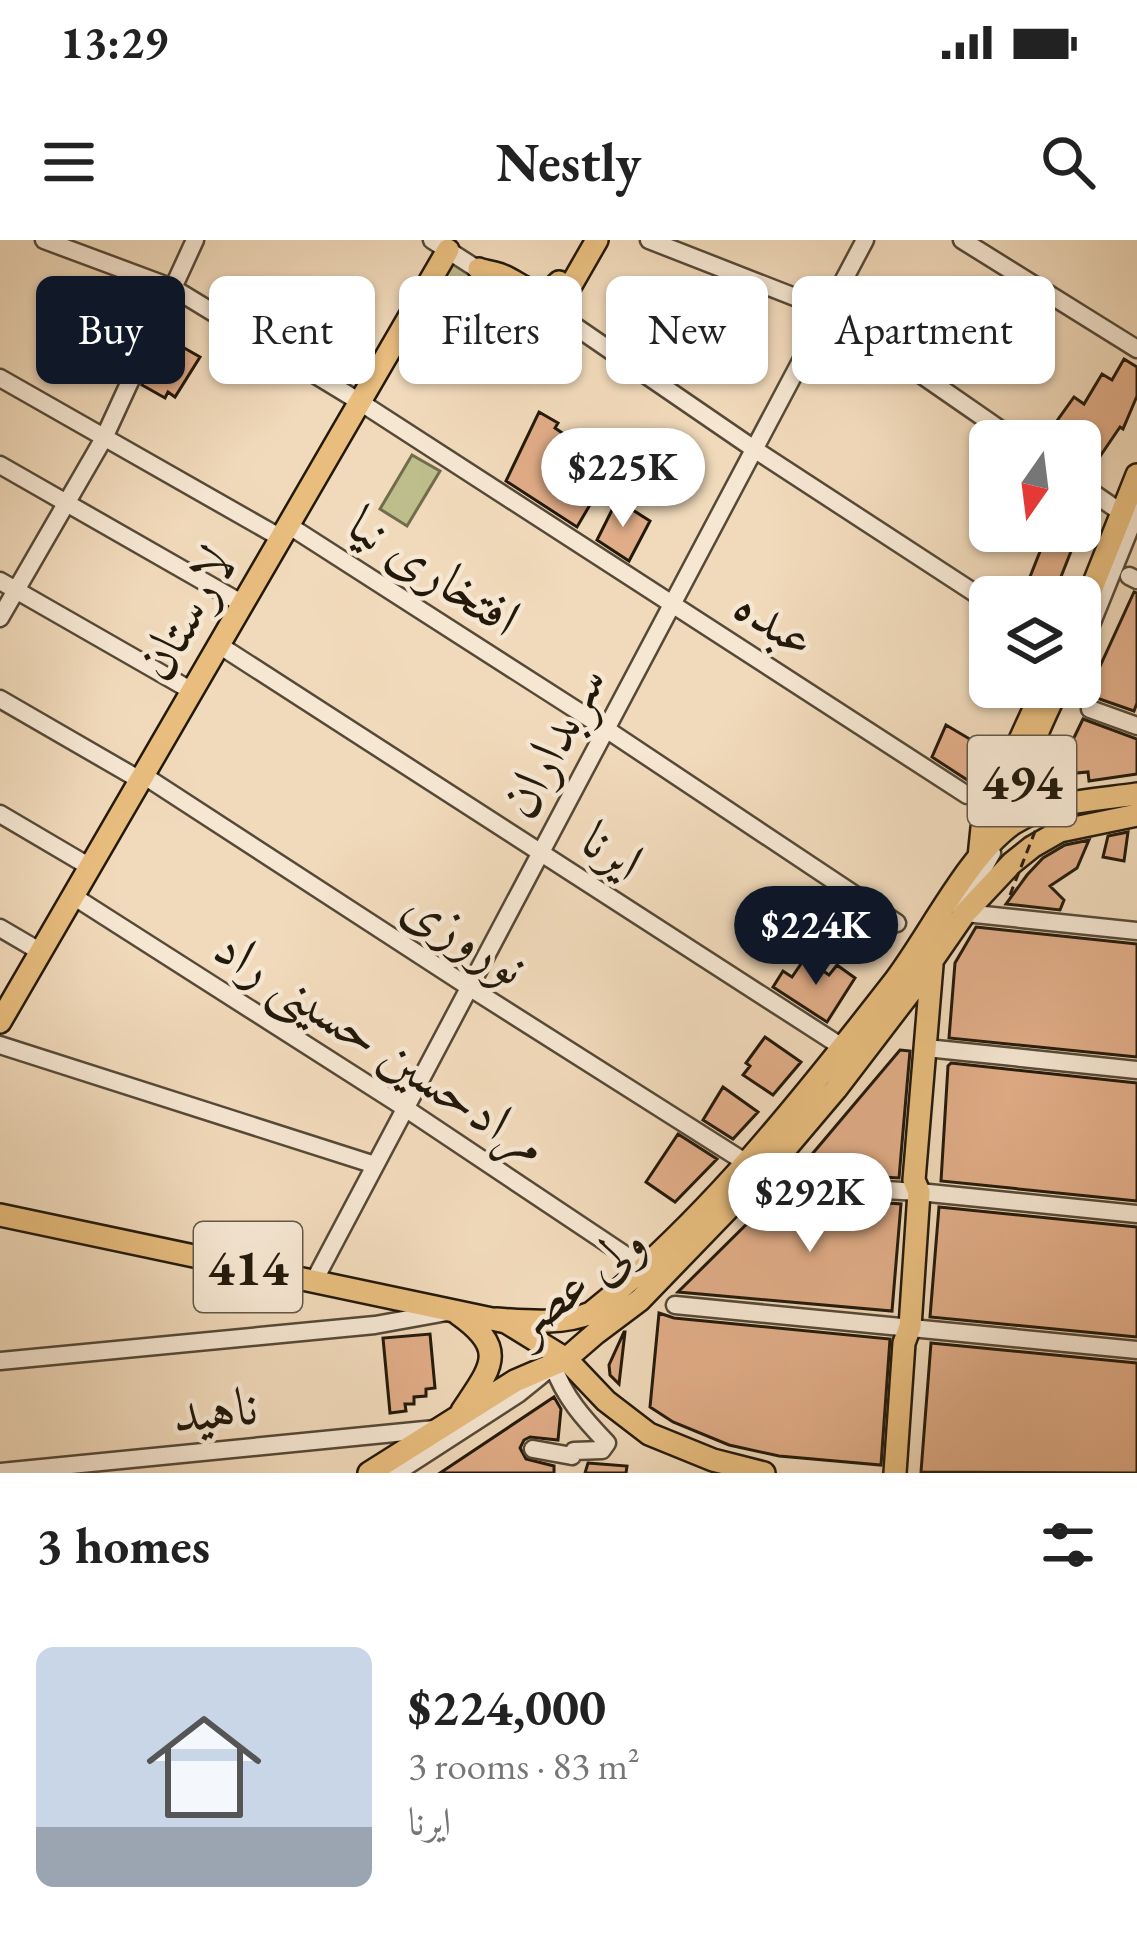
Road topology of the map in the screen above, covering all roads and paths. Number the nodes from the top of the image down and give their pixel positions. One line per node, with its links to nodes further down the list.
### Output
1 (44, 240): 10 (street, عبده)
2 (195, 240): 11 (street)
3 (584, 240): 9 (main road)
4 (597, 240): 14 (main road)
5 (649, 240): 17 (street)
6 (865, 240): 15 (street, سربداران)
7 (962, 240): 20 (street)
8 (440, 245): 9 (street); 12 (main road, لارستان)
9 (479, 269): 13 (street)
10 (141, 276)
11 (178, 276)
12 (426, 276)
13 (489, 276)
14 (576, 276)
15 (846, 276)
16 (185, 295): 25 (street, عبده)
17 (792, 296)
18 (582, 331): 28 (street)
19 (399, 335): 25 (main road, لارستان)
20 (1137, 350)
21 (0, 378): 27 (street, افتخاری نیا)
22 (792, 378): 28 (street, سربداران)
23 (129, 384): 27 (street)
24 (935, 384): 26 (street)
25 (360, 402): 34 (main road, لارستان); 40 (street, عبده)
26 (988, 420)
27 (104, 437): 32 (street); 34 (street, افتخاری نیا)
28 (754, 449): 37 (street); 40 (street, سربداران)
29 (0, 465): 32 (street)
30 (1137, 475): 33 (main road)
31 (1101, 496): 33 (street)
32 (66, 503): 36 (street); 39 (street)
33 (1129, 512): 35 (main road); 38 (street)
34 (285, 532): 39 (main road, لارستان); 49 (street, افتخاری نیا)
35 (1099, 576)
36 (8, 585): 41 (street); 43 (street)
37 (969, 589)
38 (1101, 592)
39 (243, 604): 42 (main road, لارستان)
40 (672, 604): 49 (street, سربداران); 53 (street, عبده)
41 (0, 618)
42 (219, 645): 43 (main road, لارستان); 59 (street, ايرنا)
43 (192, 691): 50 (main road, لارستان)
44 (0, 699): 50 (street, نوروزی)
45 (1034, 708): 60 (main road, ولی عصر)
46 (1052, 708): 54 (main road, 494)
47 (1090, 710): 48 (street)
48 (1137, 726)
49 (606, 729): 59 (street, سربداران); 65 (street, افتخاری نیا)
50 (142, 778): 61 (main road, لارستان); 70 (street, نوروزی)
51 (1047, 778): 62 (path, bridge)
52 (1137, 794): 54 (main road, 494)
53 (967, 795)
54 (1036, 805): 57 (main road, 494); 58 (main road, 494)
55 (0, 814): 61 (street)
56 (1137, 815): 57 (main road, 494)
57 (1102, 820): 64 (main road, ولی عصر)
58 (1004, 831): 60 (main road, 494); 69 (street)
59 (540, 854): 70 (street, سربداران); 75 (street, ايرنا)
60 (979, 858): 69 (main road, ولی عصر)
61 (90, 867): 63 (main road, لارستان)
62 (1010, 895)
63 (73, 896): 68 (main road, لارستان); 78 (street, مرادحسین حسینی راد)
64 (965, 913): 67 (street); 69 (main road, ولی عصر); 76 (main road)
65 (898, 923)
66 (0, 928): 68 (street)
67 (1137, 931)
68 (41, 952): 73 (main road, لارستان)
69 (928, 953): 71 (main road); 72 (main road, ولی عصر); 75 (main road, ولی عصر); 92 (street)
70 (469, 987): 78 (street, سربداران); 80 (street, نوروزی)
71 (928, 999): 72 (main road); 81 (main road)
72 (903, 1001): 80 (main road, ولی عصر)
73 (0, 1022)
74 (0, 1045): 79 (street)
75 (842, 1047): 80 (main road, ولی عصر)
76 (936, 1049): 77 (street); 81 (main road)
77 (1137, 1070)
78 (405, 1108): 79 (street, سربداران); 84 (street, مرادحسین حسینی راد)
79 (375, 1166): 85 (street, سربداران)
80 (753, 1169): 81 (street); 84 (main road, ولی عصر); 90 (main road, ولی عصر)
81 (919, 1192): 82 (street); 89 (main road)
82 (1137, 1214)
83 (0, 1215): 85 (main road, 414)
84 (644, 1267): 88 (main road, ولی عصر)
85 (314, 1281): 87 (main road, 414)
86 (675, 1305): 89 (street)
87 (454, 1311): 88 (main road, 414); 93 (street); 95 (main road)
88 (496, 1319): 92 (main road, 414)
89 (910, 1327): 91 (street); 102 (main road); 103 (main road)
90 (596, 1333): 92 (main road, ولی عصر); 94 (main road)
91 (1137, 1350)
92 (559, 1358): 94 (main road); 95 (main road, ولی عصر); 97 (street); 100 (street)
93 (0, 1361)
94 (590, 1383): 101 (main road)
95 (448, 1422): 98 (street, ناهید); 99 (main road, ولی عصر)
96 (533, 1449): 97 (street)
97 (571, 1464)
98 (0, 1472)
99 (369, 1473)
100 (396, 1473)
101 (764, 1473)
102 (895, 1473)
103 (908, 1473)

